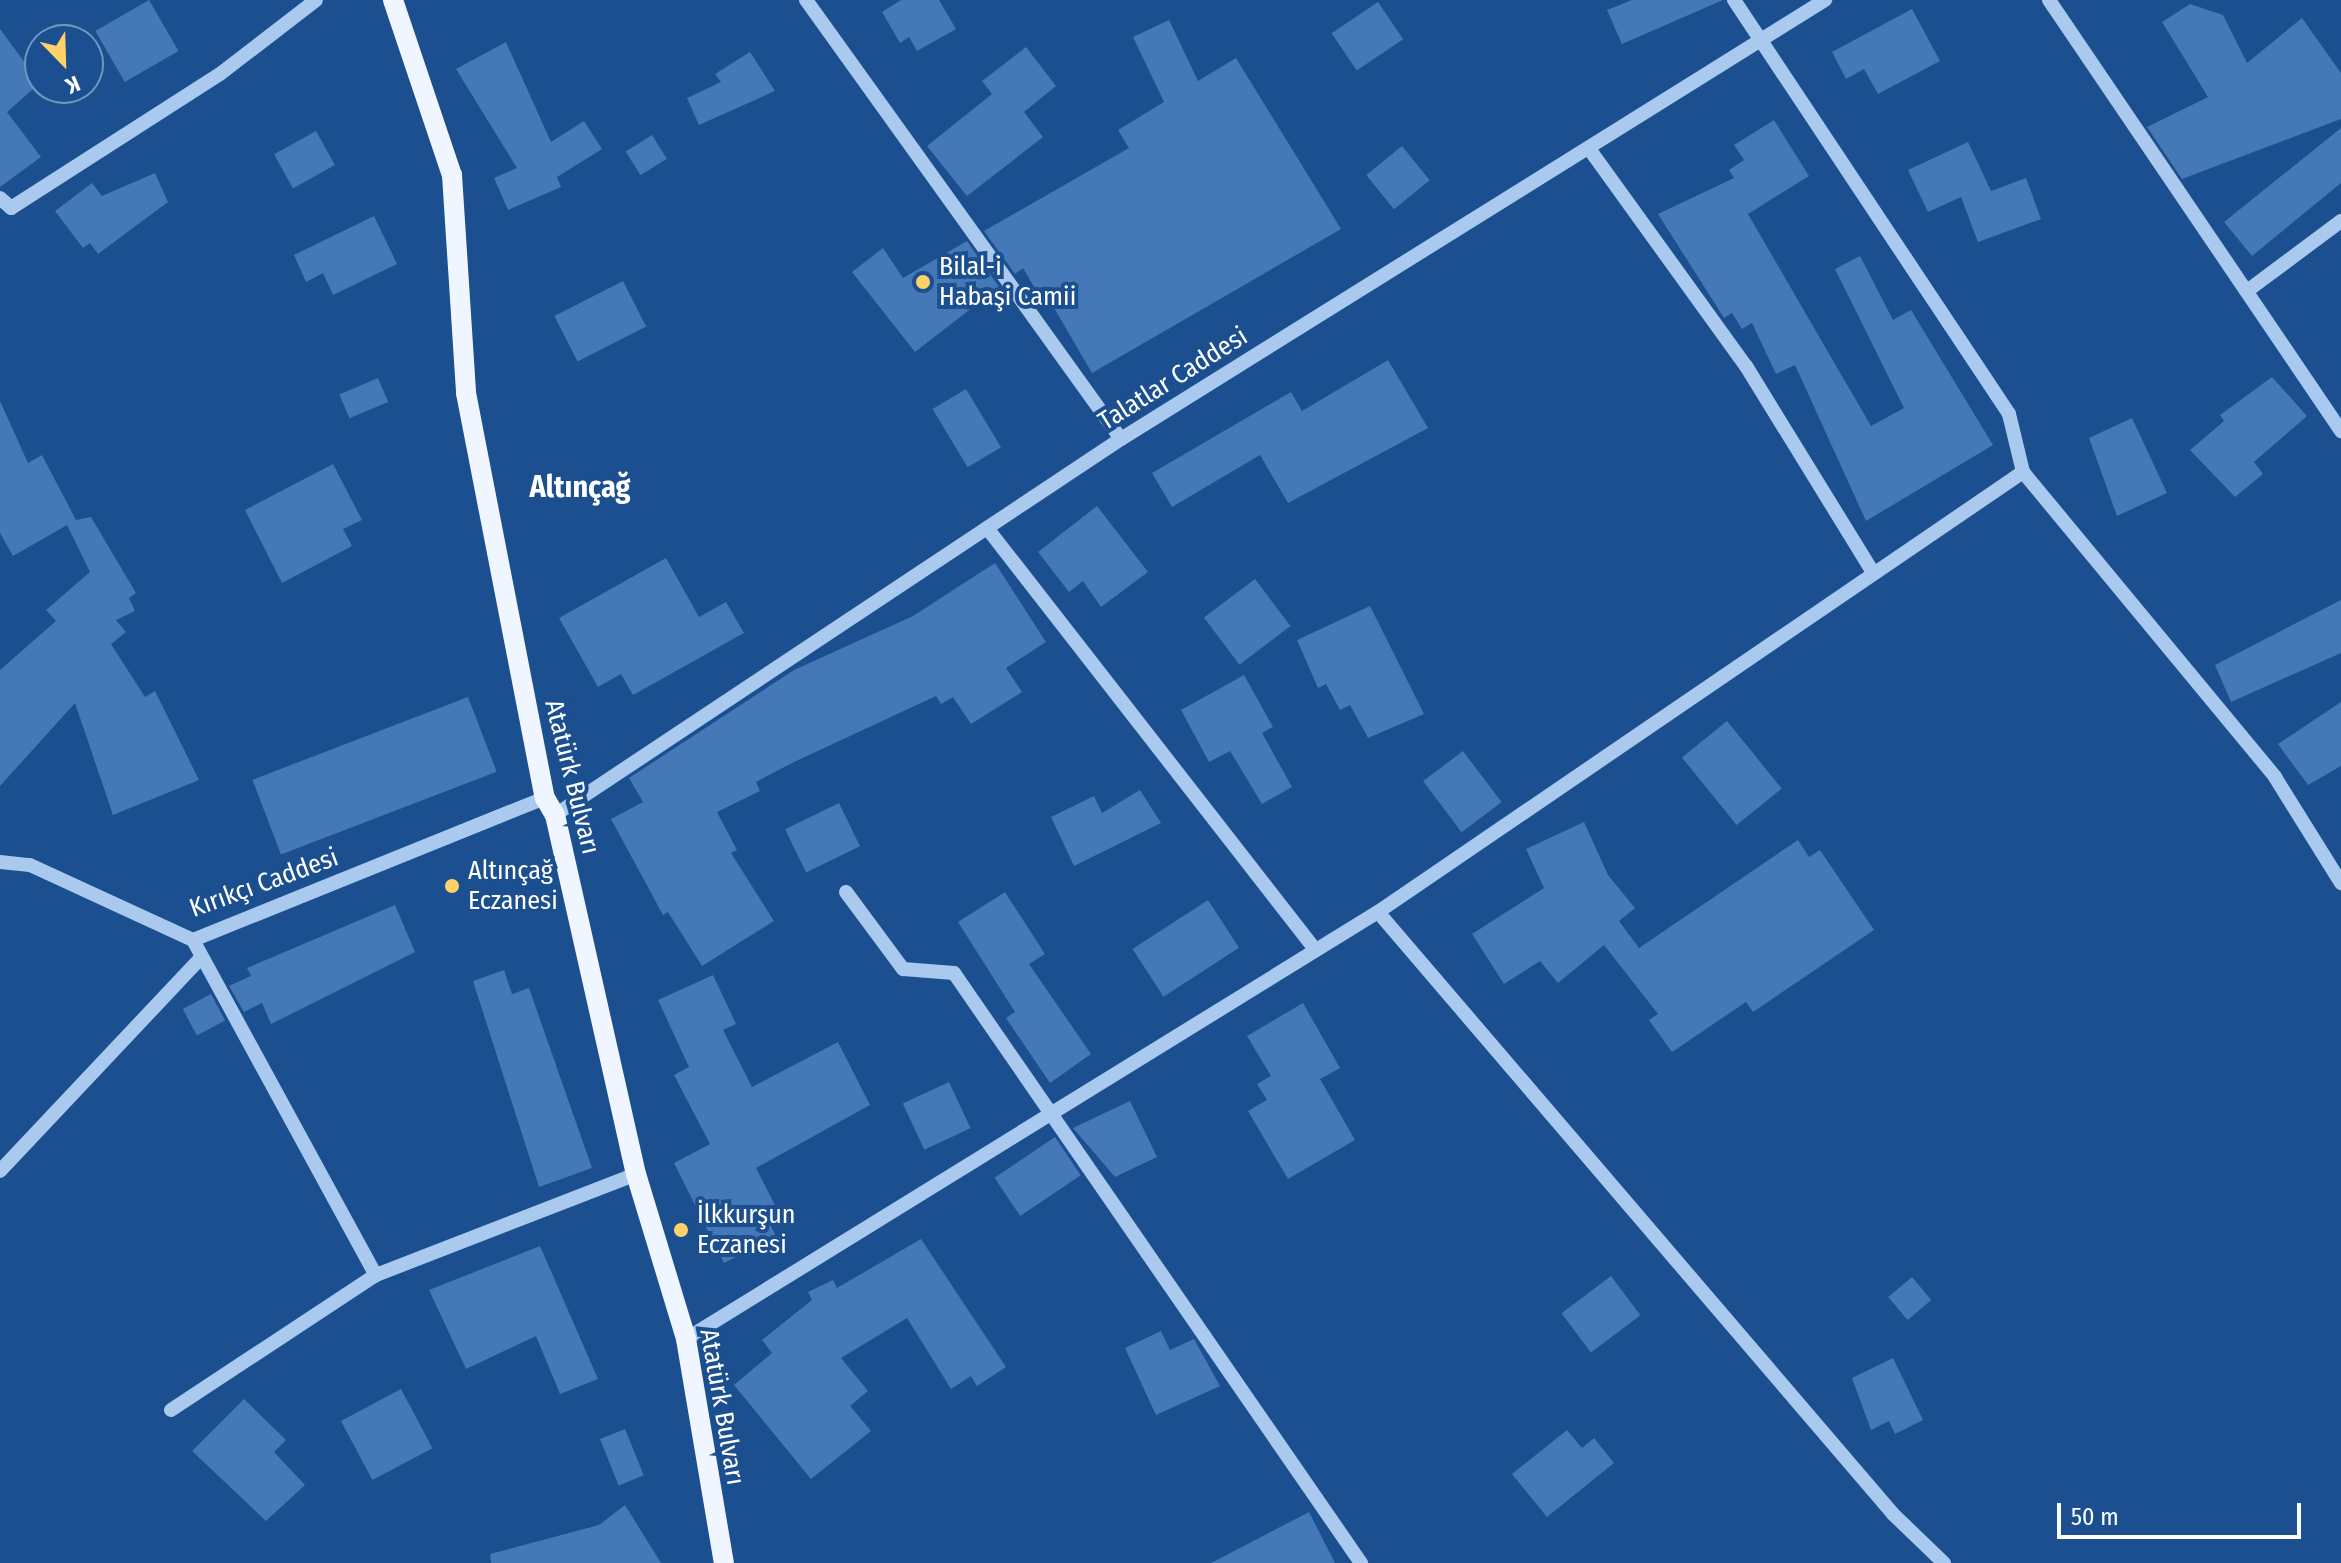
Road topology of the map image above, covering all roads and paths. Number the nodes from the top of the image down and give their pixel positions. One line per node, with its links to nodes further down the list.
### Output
1 (316, 0): 9 (street)
2 (393, 0): 17 (main road, Atatürk Bulvarı)
3 (806, 0): 13 (street)
4 (1734, 0): 7 (street)
5 (1825, 0): 7 (street, Talatlar Caddesi)
6 (2049, 0): 11 (street)
7 (1760, 45): 8 (street, Talatlar Caddesi); 14 (street)
8 (1590, 150): 13 (street, Talatlar Caddesi); 16 (street)
9 (0, 198)
10 (2341, 221): 11 (street)
11 (2247, 291): 12 (street)
12 (2341, 431)
13 (1121, 439): 15 (street, Talatlar Caddesi)
14 (2023, 472): 16 (street); 19 (street)
15 (987, 528): 17 (street, Talatlar Caddesi); 23 (street)
16 (1872, 571): 21 (street)
17 (550, 807): 22 (street, Kırıkçı Caddesi); 27 (main road, Atatürk Bulvarı)
18 (0, 862): 22 (street, Kırıkçı Caddesi)
19 (2341, 883)
20 (846, 892): 25 (street)
21 (1378, 912): 23 (street); 33 (street)
22 (193, 940): 24 (street)
23 (1314, 948): 25 (street)
24 (201, 958): 26 (street); 28 (street)
25 (1055, 1112): 29 (street); 32 (street)
26 (0, 1171)
27 (636, 1174): 28 (street); 29 (main road, Atatürk Bulvarı)
28 (376, 1275): 30 (street)
29 (686, 1339): 31 (main road, Atatürk Bulvarı)
30 (171, 1410)
31 (724, 1563)
32 (1361, 1563)
33 (1944, 1563)

